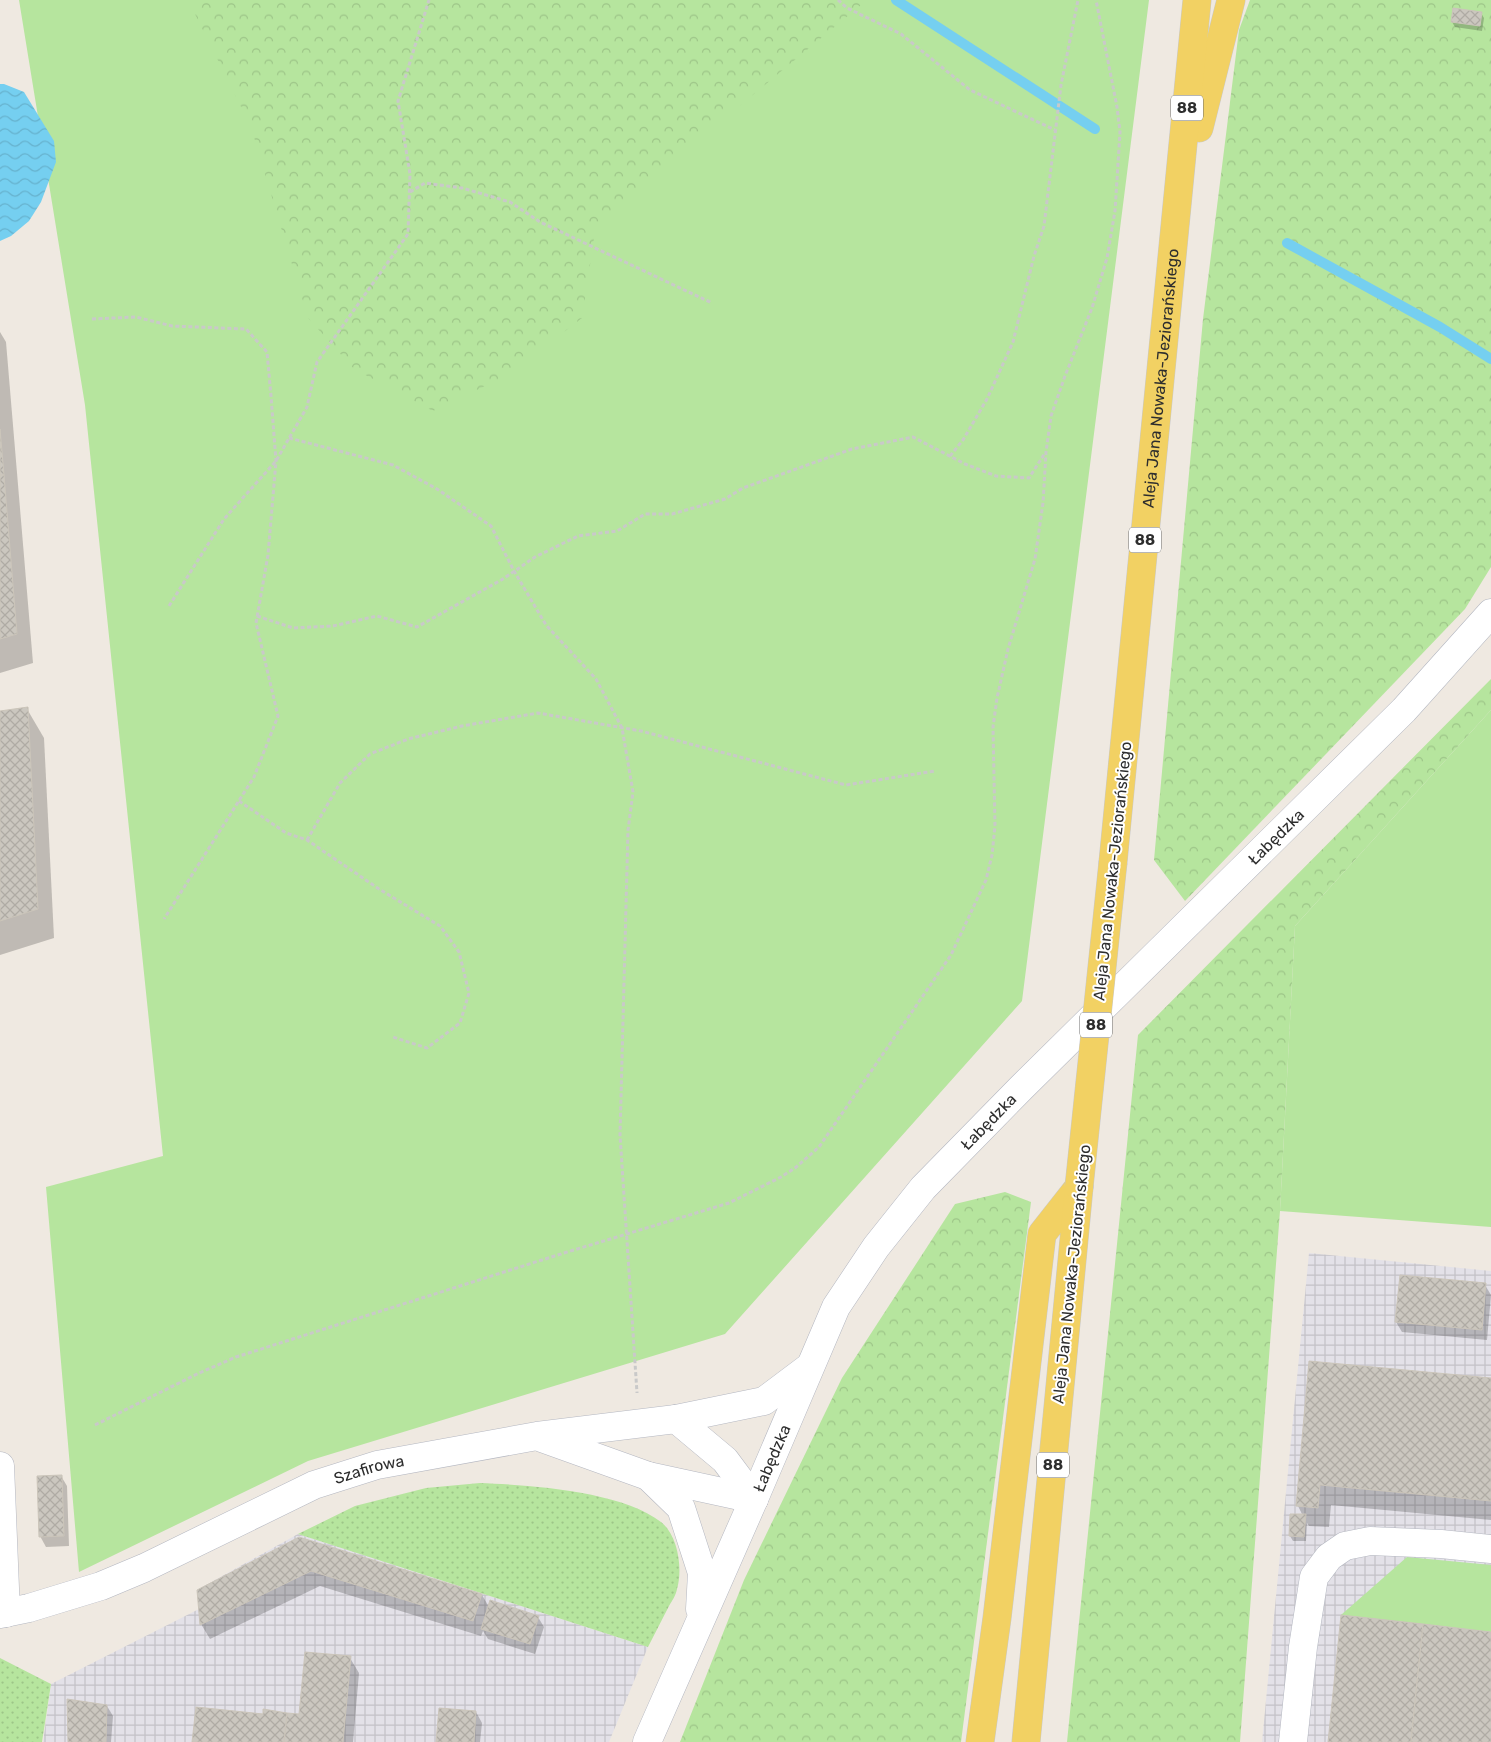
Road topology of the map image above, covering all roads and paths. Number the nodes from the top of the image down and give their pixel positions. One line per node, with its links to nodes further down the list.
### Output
1 (429, 0): 8 (path)
2 (838, 0): 7 (path)
3 (1078, 0): 7 (path)
4 (1096, 0): 13 (path)
5 (1197, 0): 9 (main road, Aleja Jana Nowaka-Jeziorańskiego / 88)
6 (1231, 0): 9 (main road)
7 (1055, 130): 14 (path)
8 (410, 192): 10 (path); 12 (path)
9 (1177, 217): 26 (main road, Aleja Jana Nowaka-Jeziorańskiego / 88, bridge)
10 (712, 303)
11 (92, 319): 15 (path)
12 (289, 438): 15 (path); 16 (path)
13 (1046, 452): 14 (path); 27 (path)
14 (950, 456): 16 (path)
15 (276, 461): 17 (path); 19 (path)
16 (514, 571): 19 (path); 20 (path)
17 (169, 606)
18 (1491, 614): 28 (street, Łabędzka)
19 (258, 616): 22 (path)
20 (622, 728): 21 (path); 23 (path); 27 (path)
21 (935, 771)
22 (239, 801): 23 (path); 24 (path)
23 (307, 840): 25 (path)
24 (164, 919)
25 (393, 1037)
26 (1079, 1187): 40 (main road); 41 (main road, Aleja Jana Nowaka-Jeziorańskiego / 88)
27 (627, 1234): 29 (path); 31 (path)
28 (809, 1367): 30 (street, Szafirowa); 35 (street, Łabędzka)
29 (637, 1394)
30 (676, 1419): 32 (street, Szafirowa); 35 (street)
31 (95, 1425)
32 (537, 1436): 34 (street); 37 (street, Szafirowa)
33 (0, 1466): 37 (street)
34 (648, 1476): 35 (street); 38 (street)
35 (754, 1499): 38 (street, Łabędzka)
36 (1491, 1549): 42 (street)
37 (3, 1613)
38 (700, 1622): 39 (street, Łabędzka)
39 (646, 1742)
40 (980, 1742)
41 (1026, 1742)
42 (1293, 1742)

